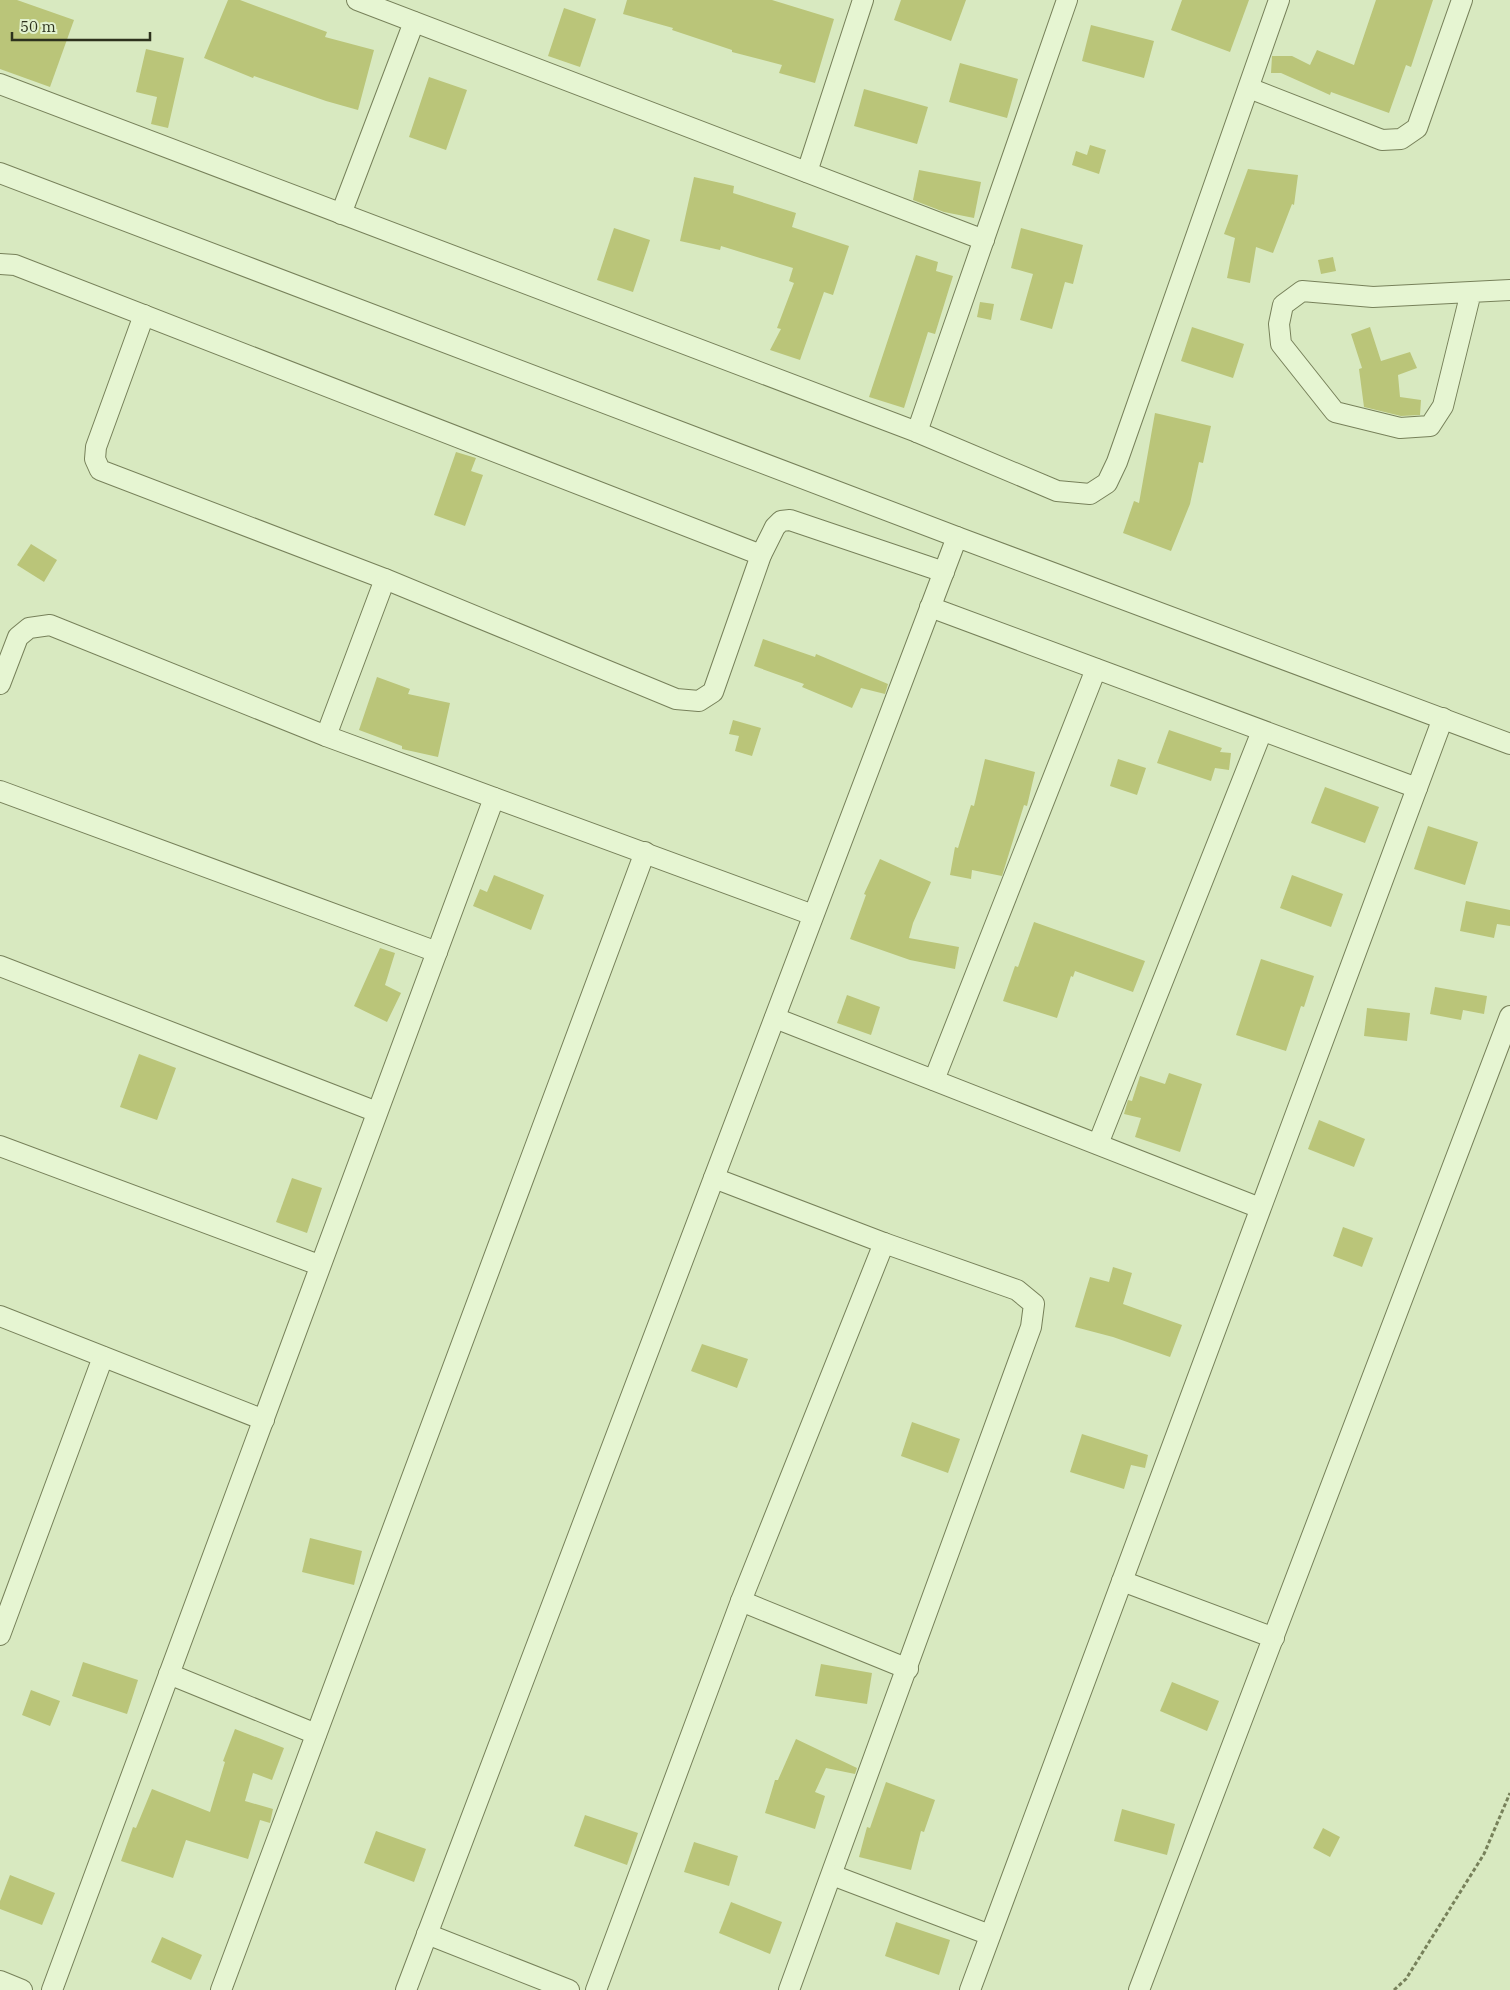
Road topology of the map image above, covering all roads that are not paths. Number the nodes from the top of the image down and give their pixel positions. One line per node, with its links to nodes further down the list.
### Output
1 (357, 0): 6 (street)
2 (863, 0): 9 (street)
3 (1067, 0): 12 (street)
4 (1279, 0): 8 (street)
5 (1462, 0): 8 (street)
6 (414, 22): 9 (street); 11 (street)
7 (0, 84): 11 (street)
8 (1249, 88): 17 (street)
9 (807, 172): 12 (street)
10 (0, 173): 18 (street)
11 (341, 214): 17 (street)
12 (984, 240): 17 (street)
13 (0, 264): 16 (street)
14 (1510, 290): 15 (street)
15 (1471, 292): 15 (street)
16 (144, 315): 19 (street); 21 (street)
17 (917, 432)
18 (957, 537): 20 (street); 25 (street)
19 (762, 555): 20 (street); 21 (street)
20 (944, 572): 22 (street)
21 (385, 579): 27 (street)
22 (930, 607): 23 (street); 33 (street)
23 (1096, 669): 26 (street); 38 (street)
24 (0, 684): 27 (street)
25 (1443, 718): 28 (street); 29 (street)
26 (1262, 731): 29 (street); 40 (street)
27 (326, 736): 31 (street)
28 (1510, 744)
29 (1416, 788): 43 (street)
30 (0, 791): 34 (street)
31 (494, 798): 32 (street); 34 (street)
32 (645, 852): 33 (street); 55 (street)
33 (814, 915): 37 (street)
34 (437, 952): 39 (street)
35 (0, 966): 39 (street)
36 (1510, 1016): 52 (street)
37 (775, 1018): 38 (street); 42 (street)
38 (934, 1080): 40 (street)
39 (377, 1112): 45 (street)
40 (1098, 1144): 43 (street)
41 (0, 1146): 45 (street)
42 (714, 1178): 44 (street); 57 (street)
43 (1260, 1208): 49 (street)
44 (884, 1243): 50 (street); 53 (street)
45 (319, 1265): 48 (street)
46 (0, 1316): 47 (street)
47 (103, 1357): 48 (street); 51 (street)
48 (264, 1420): 54 (street)
49 (1122, 1581): 52 (street); 58 (street)
50 (740, 1601): 53 (street); 65 (street)
51 (0, 1635)
52 (1274, 1638): 68 (street)
53 (908, 1669): 56 (street)
54 (169, 1674): 55 (street); 61 (street)
55 (316, 1734): 62 (street)
56 (832, 1875): 58 (street); 66 (street)
57 (427, 1934): 63 (street); 64 (street)
58 (990, 1935): 67 (street)
59 (0, 1981): 60 (street)
60 (22, 1990)
61 (52, 1990)
62 (221, 1990)
63 (406, 1990)
64 (569, 1990)
65 (596, 1990)
66 (790, 1990)
67 (970, 1990)
68 (1139, 1990)

